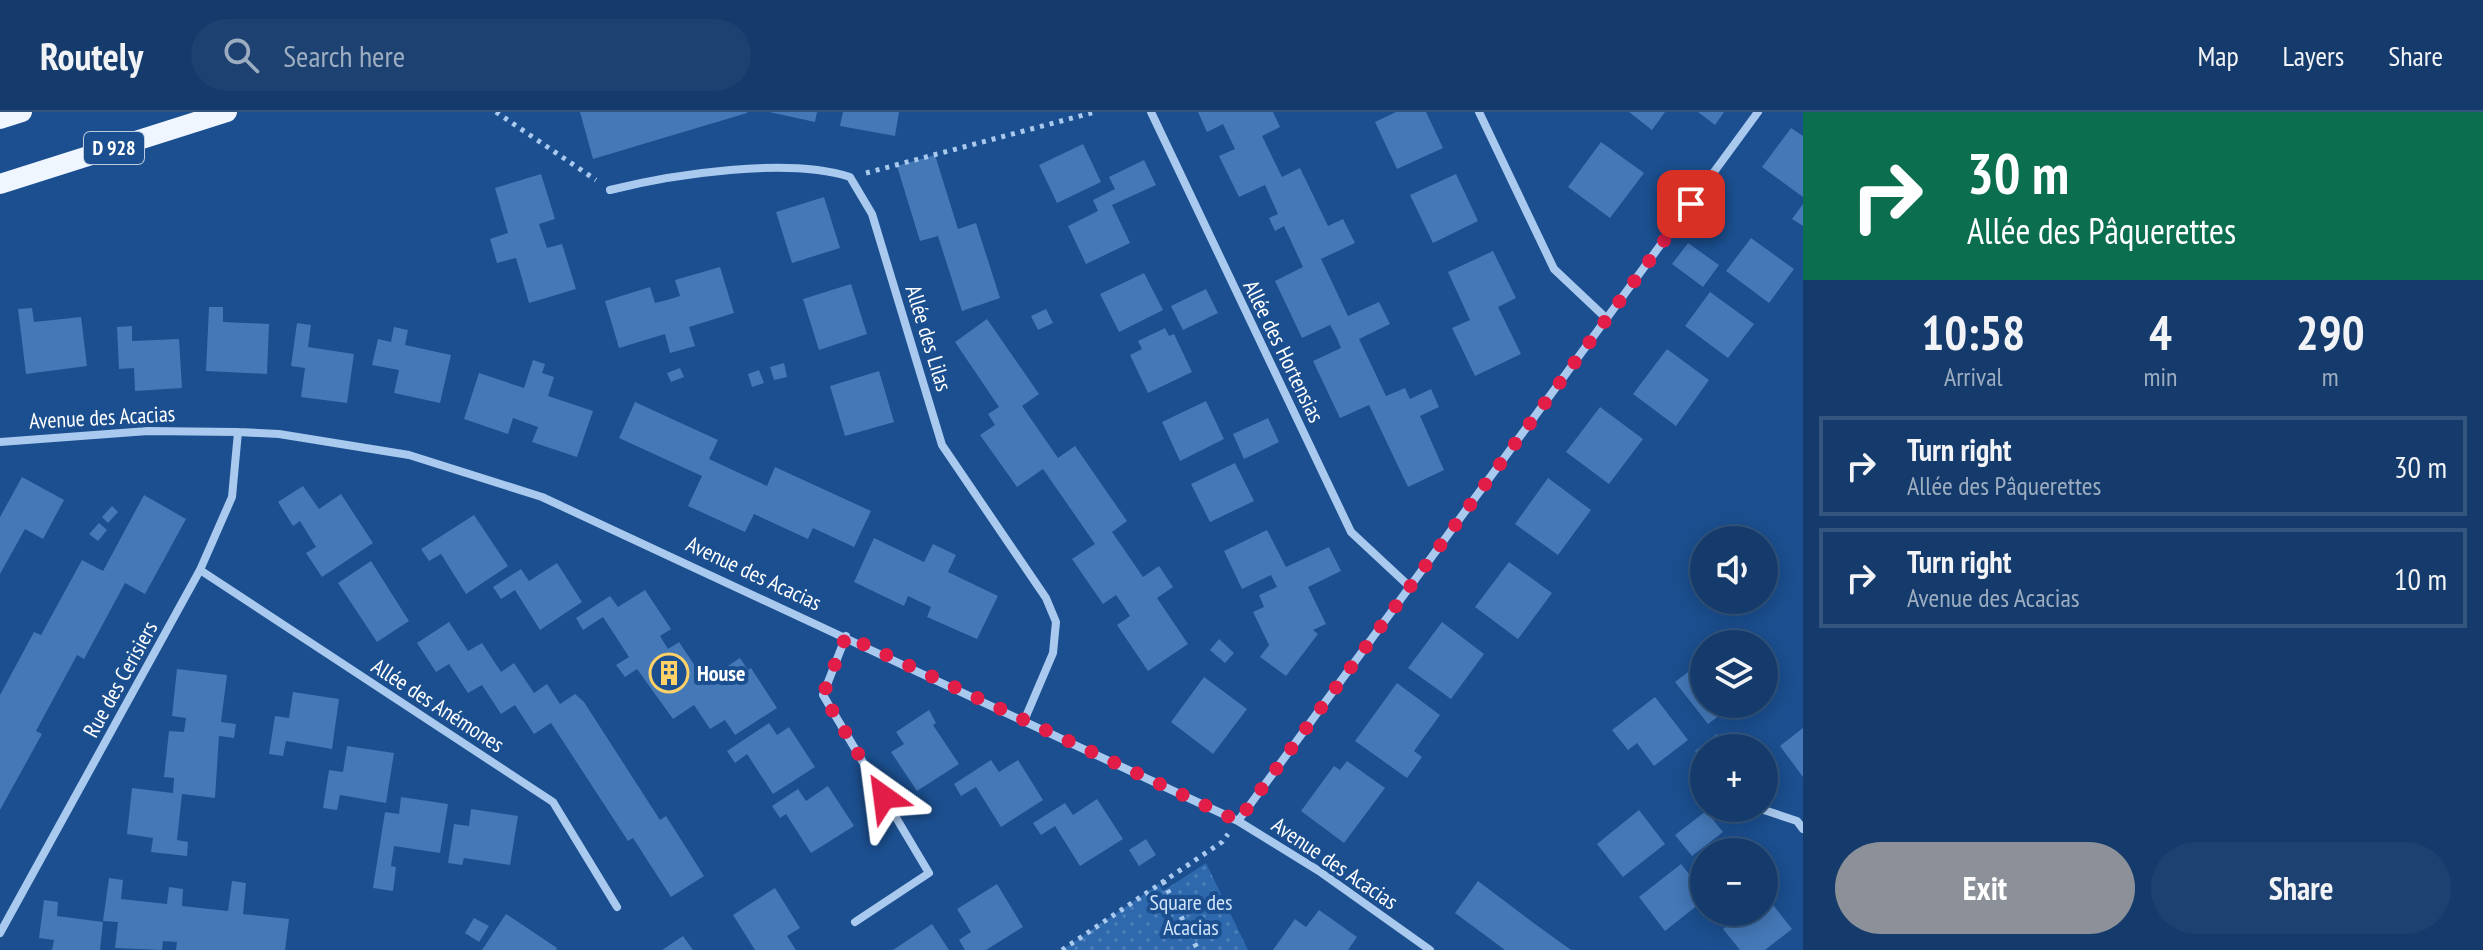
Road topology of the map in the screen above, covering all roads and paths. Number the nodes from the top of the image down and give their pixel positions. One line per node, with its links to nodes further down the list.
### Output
1 (22, 112): 8 (main road)
2 (227, 112): 10 (main road, D 928)
3 (496, 112): 11 (path)
4 (1095, 112): 9 (path)
5 (1151, 112): 16 (street, Allée des Hortensias)
6 (1479, 112): 12 (street)
7 (1758, 112): 12 (street)
8 (0, 119)
9 (850, 177): 11 (street); 18 (street, Allée des Lilas)
10 (0, 184)
11 (610, 190)
12 (1607, 319): 16 (street)
13 (238, 432): 14 (street, Avenue des Acacias); 15 (street, Rue des Cerisiers); 17 (street, Avenue des Acacias)
14 (0, 442)
15 (200, 570): 23 (street, Allée des Anémones); 25 (street, Rue des Cerisiers)
16 (1410, 587): 20 (street)
17 (846, 636): 18 (street, Avenue des Acacias); 24 (street)
18 (1024, 721): 20 (street, Avenue des Acacias)
19 (1778, 815): 21 (street)
20 (1238, 821): 22 (path); 28 (street, Avenue des Acacias)
21 (1803, 829)
22 (1163, 881): 26 (path); 27 (path)
23 (617, 907)
24 (855, 922)
25 (0, 933)
26 (1062, 950)
27 (1198, 950)
28 (1430, 950)

